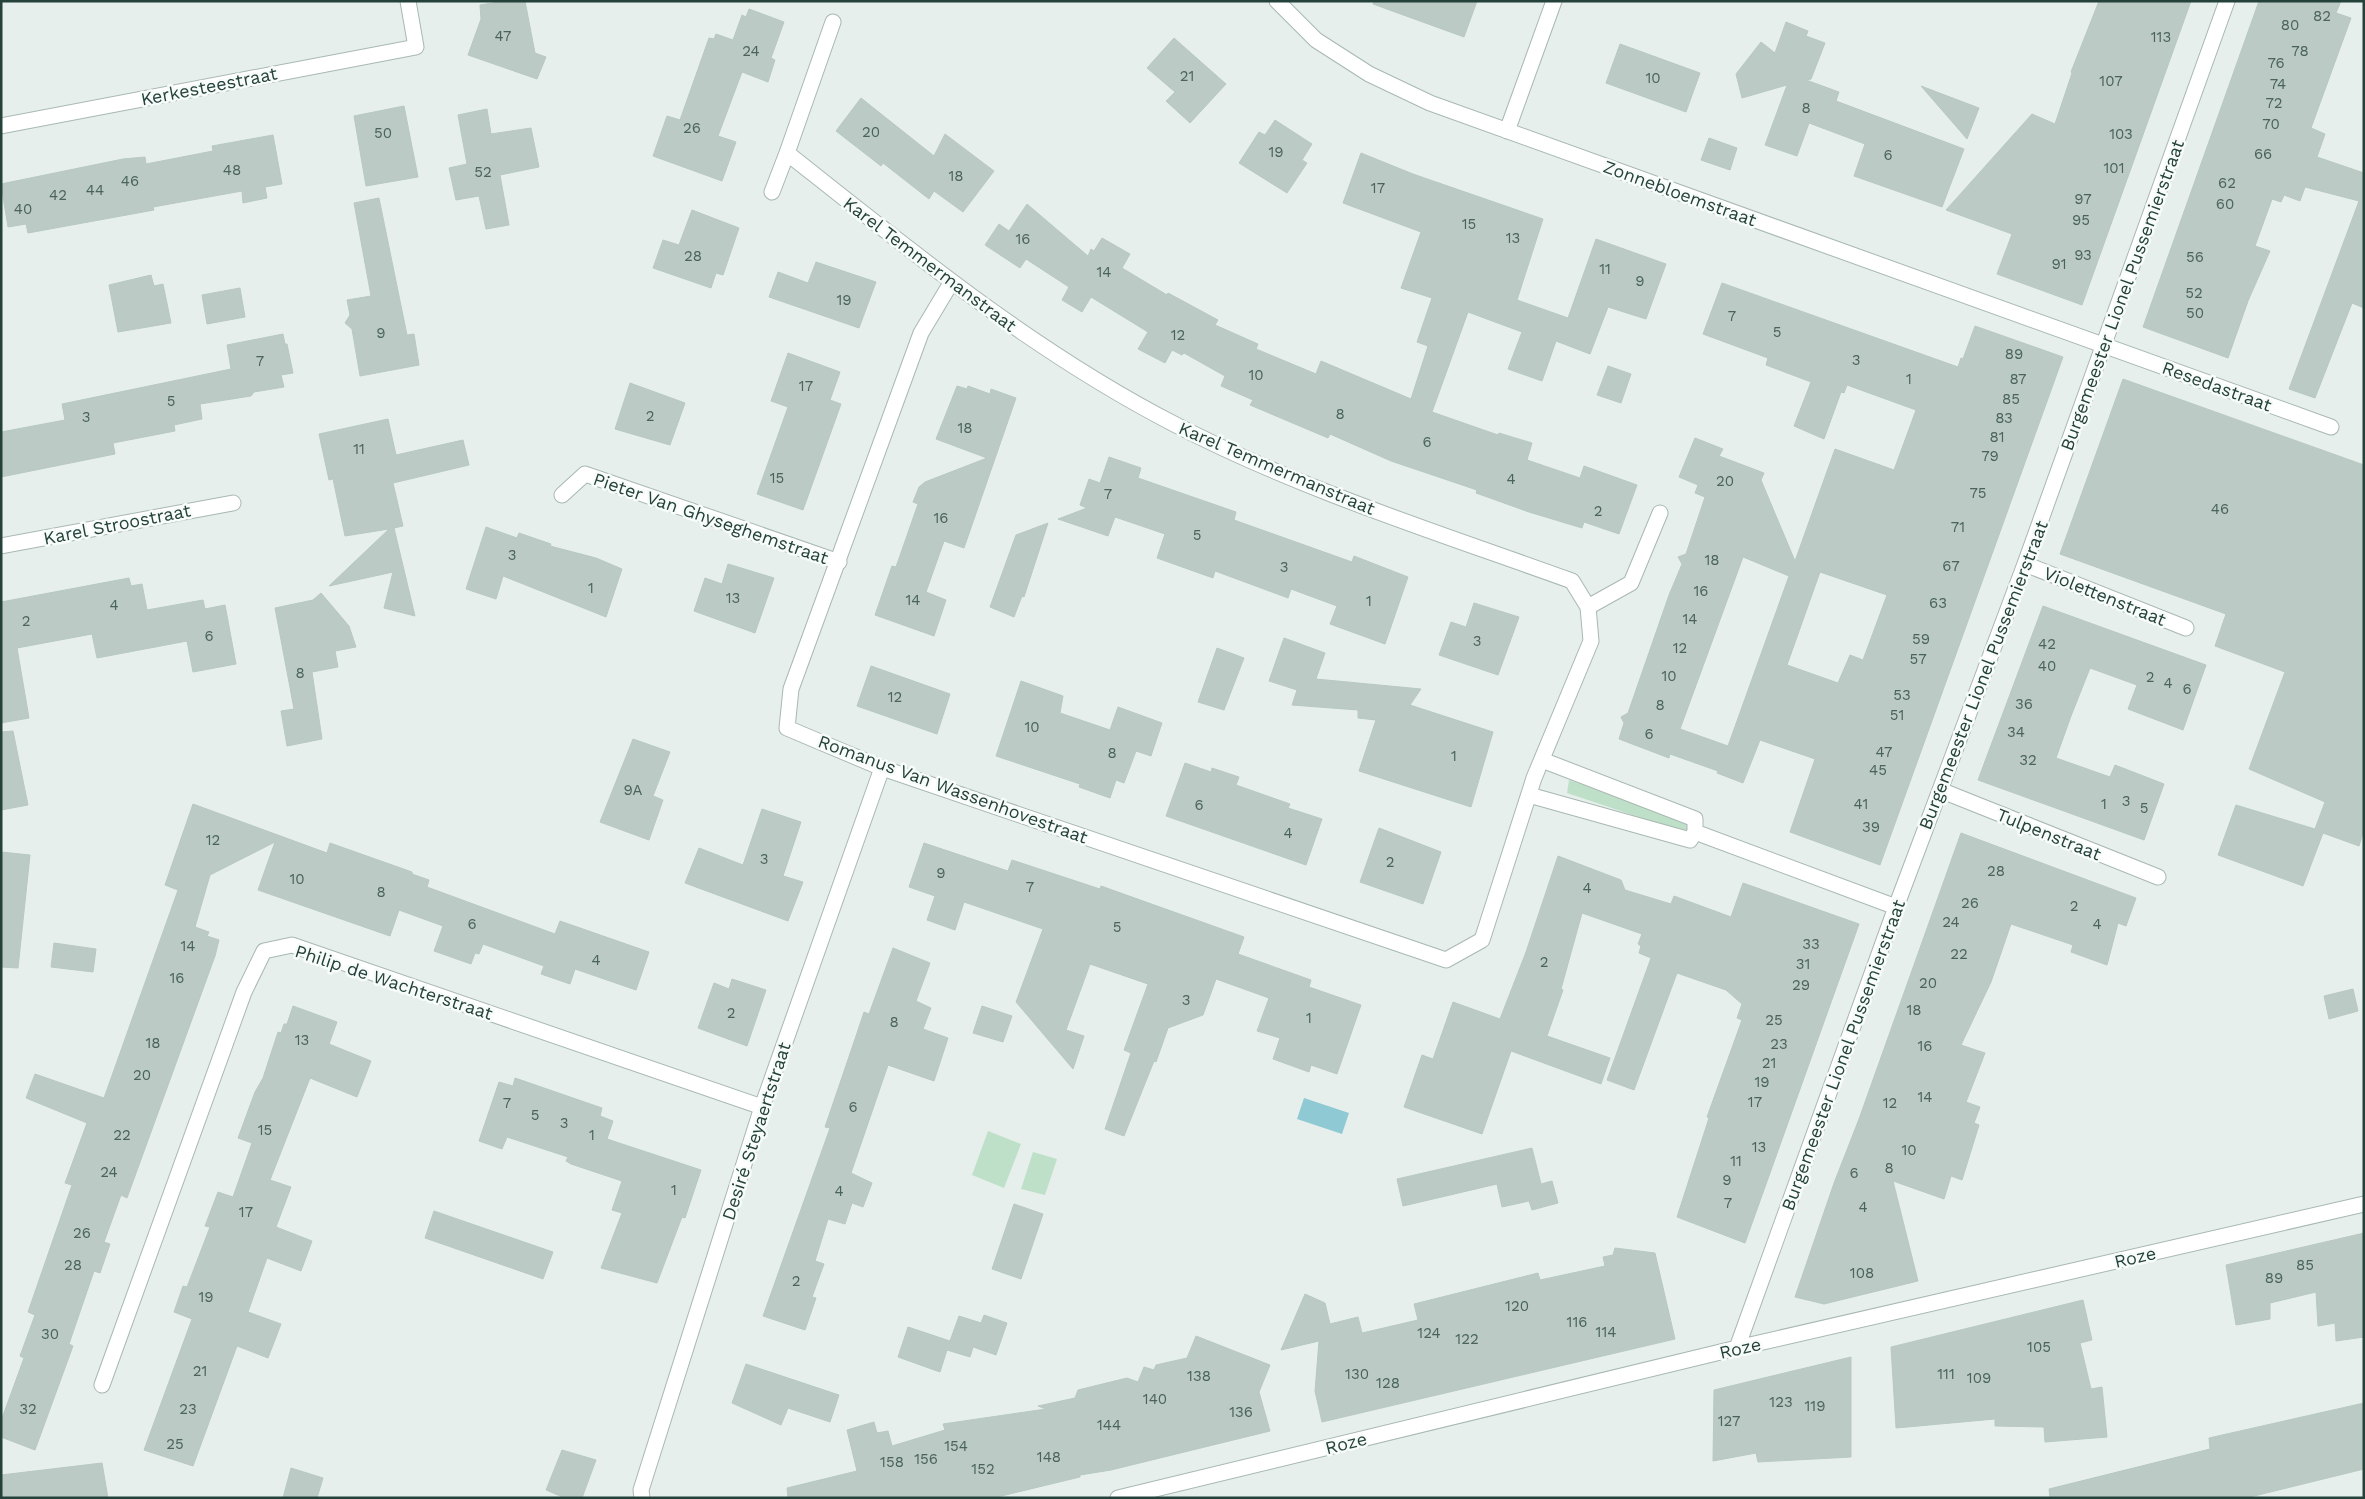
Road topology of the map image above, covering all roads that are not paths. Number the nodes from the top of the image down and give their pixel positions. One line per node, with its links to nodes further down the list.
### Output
1 (408, 1): 6 (street, Kerkesteestraat)
2 (1277, 1): 7 (street, Zonnebloemstraat)
3 (1554, 1): 7 (street)
4 (2228, 1): 11 (street, Burgemeester Lionel Pussemierstraat)
5 (833, 22): 8 (street)
6 (1, 126)
7 (1508, 131): 11 (street, Zonnebloemstraat)
8 (787, 153): 9 (street); 10 (street, Karel Temmermanstraat)
9 (772, 192)
10 (950, 283): 17 (street, Romanus Van Wassenhovestraat); 19 (street, Karel Temmermanstraat)
11 (2104, 346): 12 (street, Resedastraat); 18 (street, Burgemeester Lionel Pussemierstraat)
12 (2331, 427)
13 (562, 495): 17 (street, Pieter Van Ghyseghemstraat)
14 (233, 502): 16 (street, Karel Stroostraat)
15 (1660, 513): 19 (street)
16 (1, 546)
17 (838, 562): 22 (street, Romanus Van Wassenhovestraat)
18 (2025, 564): 20 (street, Violettenstraat); 23 (street, Burgemeester Lionel Pussemierstraat)
19 (1588, 607): 21 (street)
20 (2186, 628)
21 (1542, 760): 24 (street); 25 (street)
22 (882, 768): 24 (street, Romanus Van Wassenhovestraat); 28 (street, Desiré Steyaertstraat)
23 (1940, 790): 26 (street, Tulpenstraat); 27 (street, Burgemeester Lionel Pussemierstraat)
24 (1528, 794): 25 (street)
25 (1695, 832): 27 (street)
26 (2158, 877)
27 (1896, 907): 30 (street, Burgemeester Lionel Pussemierstraat)
28 (762, 1107): 31 (street, Philip de Wachterstraat); 32 (street, Desiré Steyaertstraat)
29 (2364, 1204): 30 (street, Roze)
30 (1737, 1348): 33 (street, Roze)
31 (102, 1385)
32 (642, 1498)
33 (1118, 1498)

